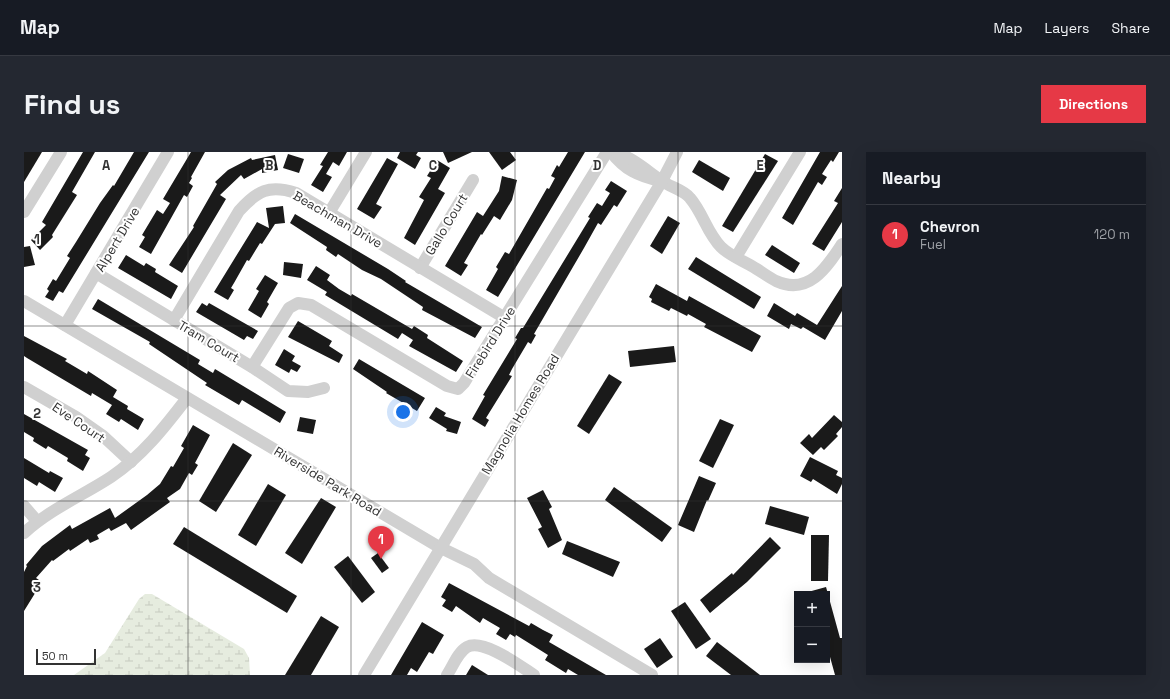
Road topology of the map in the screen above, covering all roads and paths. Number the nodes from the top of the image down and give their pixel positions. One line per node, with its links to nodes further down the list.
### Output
1 (61, 152): 11 (street)
2 (168, 152): 16 (street, Alpert Drive)
3 (366, 152): 12 (street)
4 (607, 152): 18 (street, Firebird Drive)
5 (611, 152): 10 (street)
6 (615, 152): 10 (street)
7 (677, 152): 10 (street, Magnolia Homes Road)
8 (800, 152): 14 (street)
9 (473, 180): 15 (street, Gallo Court)
10 (662, 181): 14 (street); 29 (street, Magnolia Homes Road)
11 (24, 212)
12 (329, 213): 15 (street, Beachman Drive); 19 (street, Beachman Drive)
13 (842, 244): 14 (street)
14 (736, 257)
15 (420, 268): 18 (street, Beachman Drive)
16 (96, 273): 19 (street, Tram Court); 20 (street, Alpert Drive)
17 (24, 300): 20 (street, Riverside Park Road)
18 (505, 318): 21 (street, Firebird Drive)
19 (174, 320): 21 (street, Tram Court)
20 (65, 325): 24 (street, Riverside Park Road)
21 (252, 367): 23 (street, Tram Court)
22 (24, 387): 25 (street, Eve Court)
23 (324, 388)
24 (187, 398): 25 (street); 29 (street, Riverside Park Road)
25 (131, 462): 27 (street)
26 (24, 506): 27 (street)
27 (37, 522): 28 (street)
28 (24, 533)
29 (439, 547): 30 (street, Magnolia Homes Road); 33 (street, Riverside Park Road)
30 (364, 675)
31 (447, 675): 32 (street)
32 (534, 675)
33 (652, 675)

